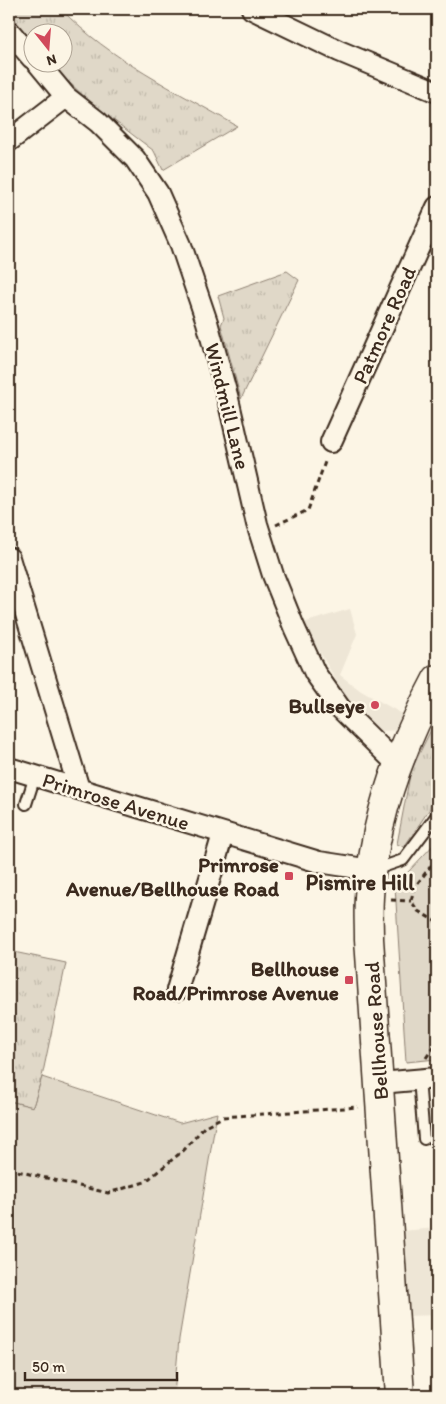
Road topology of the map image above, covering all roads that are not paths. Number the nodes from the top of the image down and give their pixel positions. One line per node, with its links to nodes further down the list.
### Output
1 (252, 9): 5 (street)
2 (9, 30): 3 (street)
3 (22, 46)
4 (45, 72): 6 (street, Windmill Lane)
5 (437, 92)
6 (66, 97): 7 (street); 12 (street, Windmill Lane)
7 (9, 141)
8 (437, 207): 9 (street, Patmore Road)
9 (331, 442)
10 (9, 558): 15 (street)
11 (437, 679): 12 (main road, Bellhouse Road)
12 (397, 764): 19 (main road, Bellhouse Road)
13 (9, 768): 14 (street, Primrose Avenue)
14 (35, 776): 15 (street, Primrose Avenue); 16 (lane)
15 (79, 789): 18 (street, Primrose Avenue)
16 (26, 804)
17 (437, 815): 19 (lane)
18 (223, 834): 19 (street, Primrose Avenue); 20 (street)
19 (371, 870): 22 (main road, Bellhouse Road)
20 (177, 990)
21 (428, 1079): 22 (street); 23 (lane)
22 (380, 1094): 24 (main road, Bellhouse Road)
23 (424, 1139)
24 (400, 1395)

